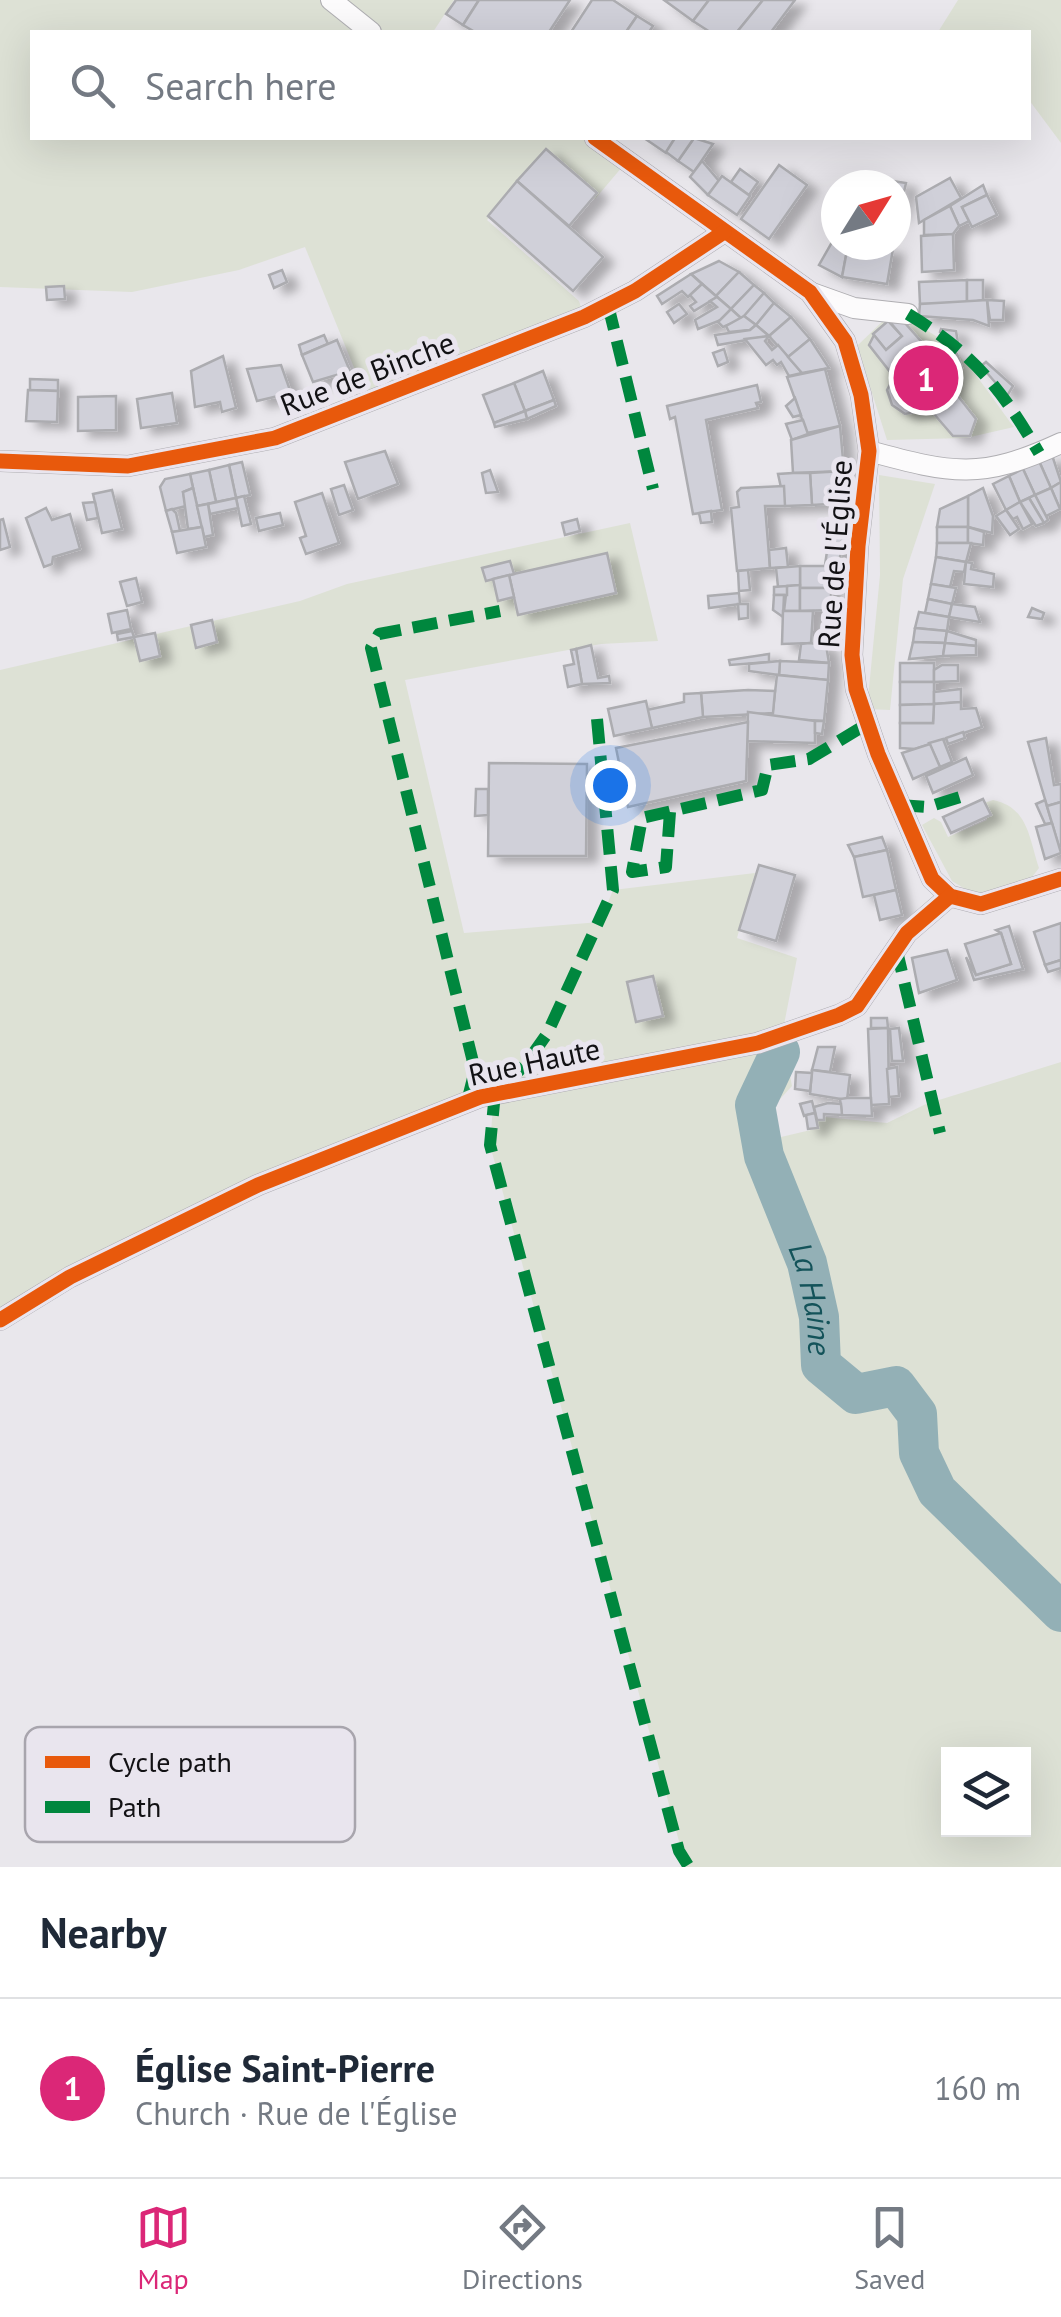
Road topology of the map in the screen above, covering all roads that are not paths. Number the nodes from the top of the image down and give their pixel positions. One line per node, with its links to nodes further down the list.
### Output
1 (332, 0): 2 (street)
2 (369, 30)
3 (597, 140): 4 (street, Rue de l'Église)
4 (724, 232): 5 (street, Rue de l'Église); 9 (street, Rue de Binche)
5 (810, 292): 6 (street, Rue de l'Église); 8 (street, Rue de l'Église)
6 (908, 314)
7 (1061, 443): 8 (street)
8 (869, 451): 11 (street, Rue de l'Église)
9 (0, 461)
10 (1061, 880): 11 (street)
11 (950, 896): 12 (street, Rue Haute)
12 (0, 1320)

